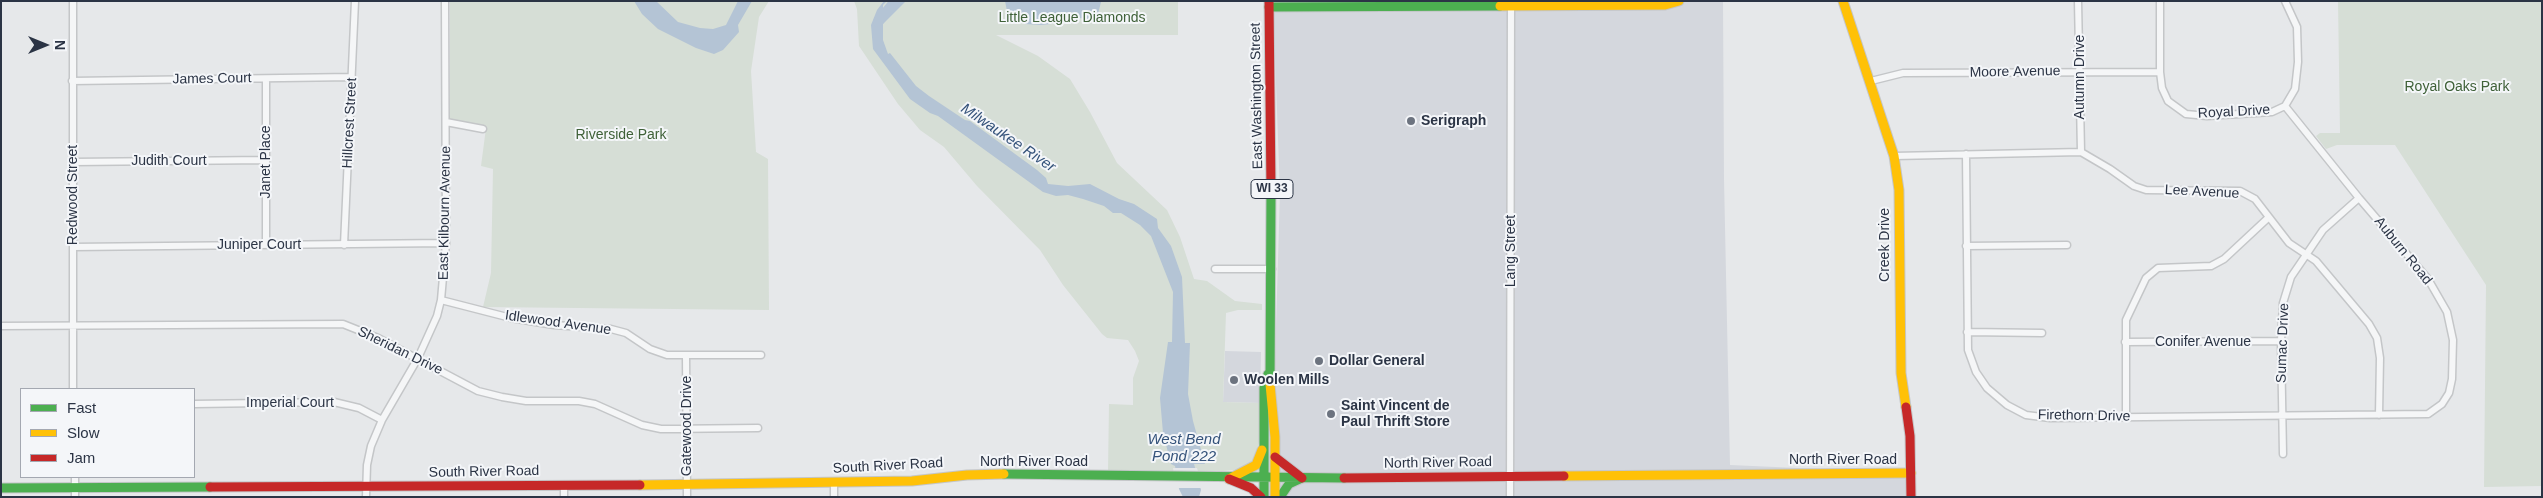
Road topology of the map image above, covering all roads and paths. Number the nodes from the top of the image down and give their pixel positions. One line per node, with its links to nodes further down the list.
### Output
1 (73, 1): 15 (street, Redwood Street)
2 (354, 1): 13 (street, Hillcrest Street)
3 (445, 1): 18 (street, East Kilbourn Avenue)
4 (1680, 1): 10 (street)
5 (1843, 1): 16 (street, Creek Drive)
6 (2078, 1): 11 (street, Autumn Drive)
7 (2160, 1): 12 (street, Royal Drive)
8 (2285, 1): 17 (street)
9 (1269, 4): 10 (street); 35 (street, East Washington Street / WI 33)
10 (1511, 5): 61 (street, Lang Street)
11 (2080, 71): 12 (street, Moore Avenue); 16 (street, Moore Avenue); 20 (street, Autumn Drive)
12 (2160, 72): 17 (street, Royal Drive)
13 (352, 77): 14 (street, James Court); 29 (street, Hillcrest Street)
14 (266, 79): 15 (street, James Court); 23 (street, Janet Place)
15 (72, 81): 24 (street, Redwood Street)
16 (1871, 81): 22 (street, Creek Drive)
17 (2285, 106): 25 (street, Auburn Road)
18 (446, 122): 19 (street); 27 (street, East Kilbourn Avenue)
19 (483, 130)
20 (2081, 152): 21 (street); 26 (street, Lee Avenue)
21 (1966, 154): 22 (street); 31 (street, Firethorn Drive)
22 (1894, 156): 59 (street, Creek Drive)
23 (266, 160): 24 (street, Judith Court); 28 (street, Janet Place)
24 (73, 162): 32 (street, Redwood Street)
25 (2359, 198): 33 (street, Sumac Drive); 49 (street, Auburn Road)
26 (2268, 218): 33 (street, Lee Avenue); 42 (street)
27 (446, 243): 29 (street, Juniper Court); 36 (street, East Kilbourn Avenue)
28 (266, 245): 29 (street, Juniper Court); 32 (street, Juniper Court)
29 (344, 245)
30 (2067, 245): 31 (street)
31 (1966, 246): 39 (street, Firethorn Drive)
32 (73, 247): 37 (street, Redwood Street)
33 (2305, 256): 41 (street, Sumac Drive); 50 (street, Lee Avenue)
34 (1215, 269): 35 (street)
35 (1272, 269): 46 (street, East Washington Street / WI 33)
36 (441, 300): 43 (street, Idlewood Avenue); 45 (street, East Kilbourn Avenue)
37 (74, 325): 38 (street, Sheridan Drive); 45 (street, Sheridan Drive); 47 (street, Redwood Street)
38 (1, 326)
39 (1967, 332): 40 (street); 51 (street, Firethorn Drive)
40 (2042, 333)
41 (2281, 341): 42 (street, Conifer Avenue); 52 (street, Sumac Drive)
42 (2125, 342): 51 (street)
43 (686, 355): 44 (street, Idlewood Avenue); 55 (street, Gatewood Drive)
44 (761, 355)
45 (418, 358): 53 (street, East Kilbourn Avenue); 55 (street, Sheridan Drive)
46 (1269, 371): 56 (street, East Washington Street / WI 33); 58 (street, East Washington Street / WI 33)
47 (73, 388)
48 (195, 404): 53 (street, Imperial Court)
49 (2428, 414): 50 (street, Firethorn Drive)
50 (2379, 415): 52 (street, Firethorn Drive)
51 (2126, 417): 52 (street, Firethorn Drive)
52 (2282, 417): 57 (street, Sumac Drive)
53 (382, 420): 70 (street, East Kilbourn Avenue)
54 (758, 428): 55 (street, Sheridan Drive)
55 (688, 430): 69 (street, Gatewood Drive)
56 (1264, 447): 64 (street); 65 (street, East Washington Street / WI 33)
57 (2283, 454)
58 (1275, 457): 63 (street); 66 (street, East Washington Street / WI 33)
59 (1911, 473): 61 (street, North River Road); 81 (street, Creek Drive)
60 (967, 475): 64 (street, North River Road); 67 (street, South River Road)
61 (1510, 475): 63 (street, North River Road); 80 (street, Lang Street)
62 (75, 478): 72 (street)
63 (1302, 478): 66 (street, North River Road); 79 (street)
64 (1229, 479): 65 (street, North River Road); 77 (street)
65 (1264, 479): 66 (street, North River Road); 77 (street, East Washington Street / WI 33)
66 (1275, 479): 78 (street, East Washington Street / WI 33)
67 (834, 482): 69 (street, South River Road); 76 (street)
68 (564, 484): 69 (street, South River Road); 70 (street, South River Road); 74 (street)
69 (688, 485): 75 (street, Gatewood Drive)
70 (366, 487): 72 (street, South River Road); 73 (street, East Kilbourn Avenue)
71 (1, 488): 72 (street, South River Road)
72 (75, 492)
73 (366, 497)
74 (564, 497)
75 (687, 497)
76 (834, 497)
77 (1262, 497)
78 (1275, 497)
79 (1280, 497)
80 (1510, 497)
81 (1911, 497)

